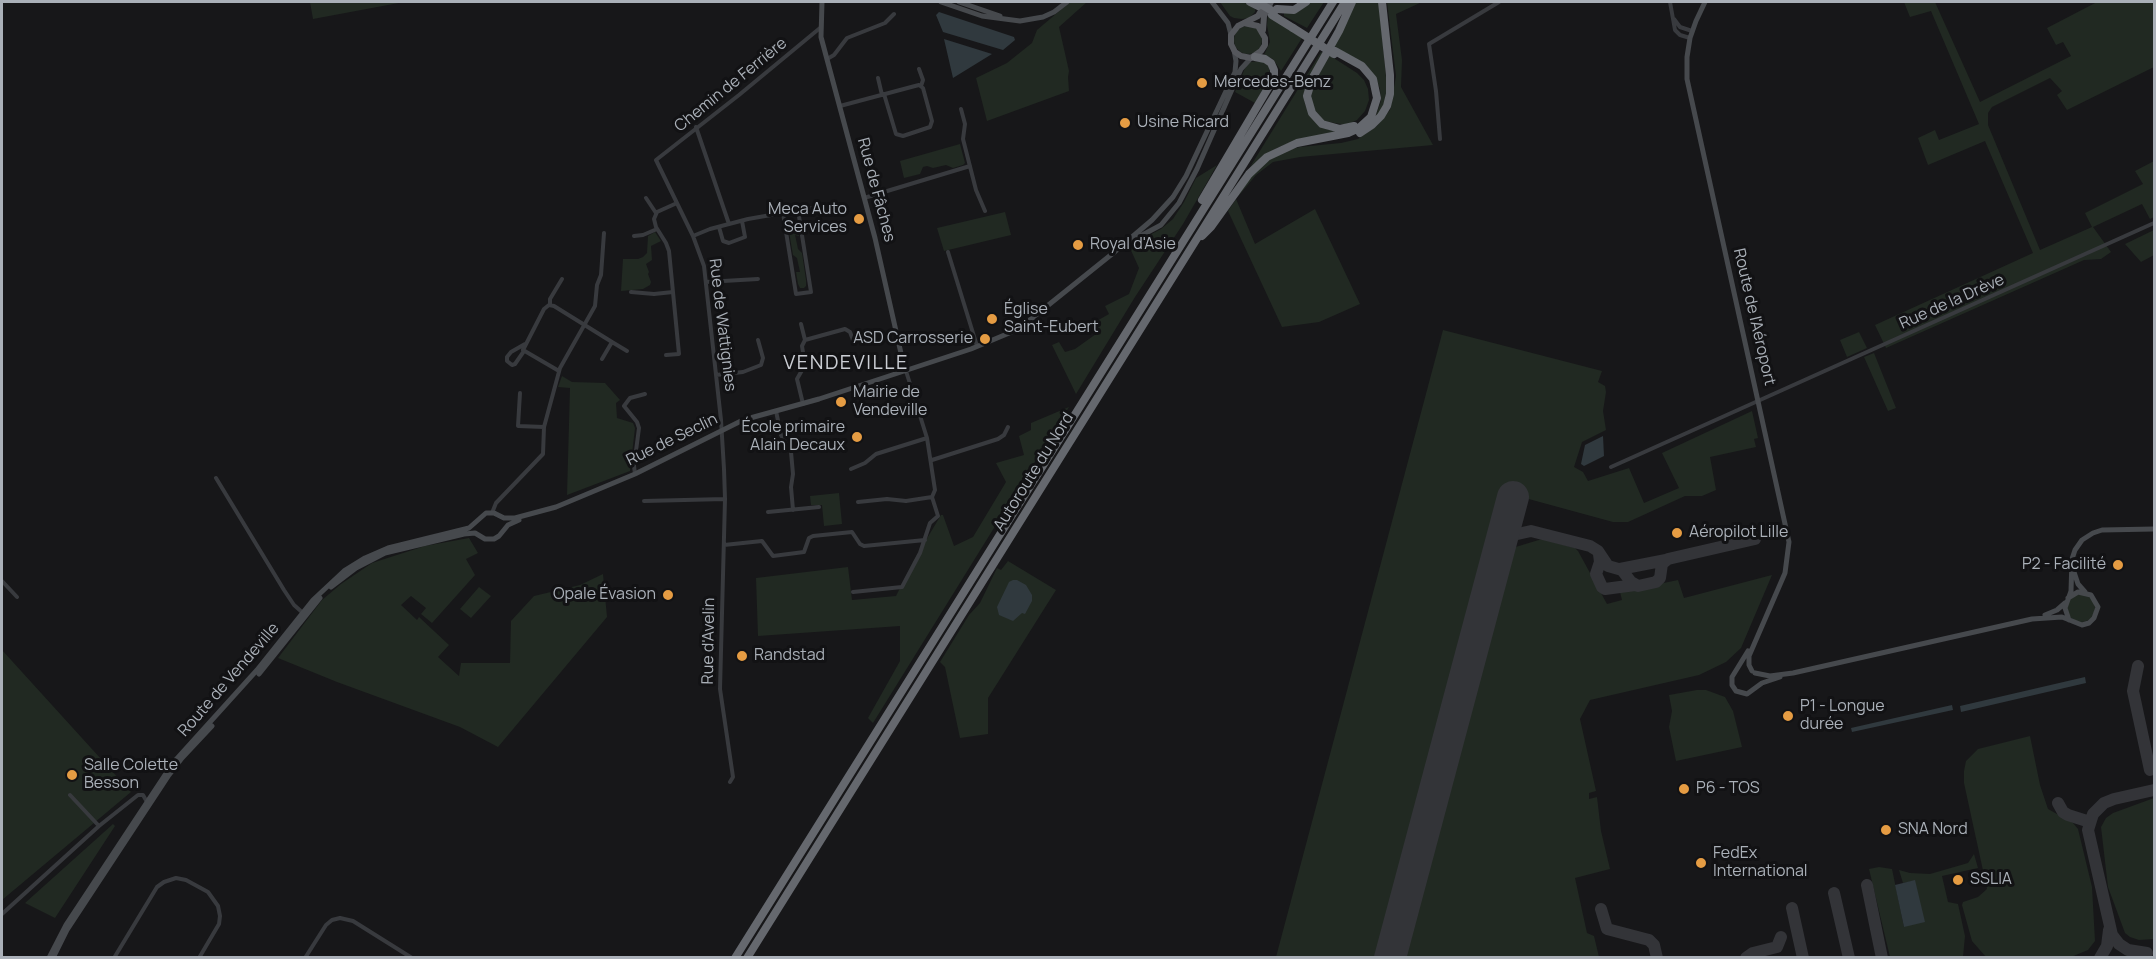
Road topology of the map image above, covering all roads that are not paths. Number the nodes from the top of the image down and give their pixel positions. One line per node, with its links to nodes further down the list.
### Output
1 (822, 2): 22 (main road, Rue de Fâches)
2 (941, 2): 20 (main road)
3 (959, 2): 20 (main road)
4 (1067, 2): 20 (main road)
5 (1212, 2): 25 (main road)
6 (1250, 2): 16 (highway)
7 (1271, 2): 23 (main road)
8 (1306, 2): 17 (highway)
9 (1333, 2): 50 (highway, Autoroute du Nord)
10 (1345, 2): 59 (highway, Autoroute du Nord)
11 (1352, 2): 28 (highway)
12 (1382, 2): 38 (highway)
13 (1499, 2): 39 (street)
14 (1670, 2): 18 (street)
15 (1705, 2): 24 (main road, Route de l'Aéroport)
16 (1260, 3): 17 (highway, bridge); 21 (main road)
17 (1274, 12): 28 (highway, bridge)
18 (1672, 13): 24 (street); 26 (street)
19 (894, 14): 30 (street)
20 (1013, 20)
21 (1244, 23): 23 (main road); 25 (main road)
22 (820, 28): 30 (main road, Rue de Fâches); 37 (street, Chemin de Ferrière)
23 (1263, 31): 29 (main road)
24 (1692, 31): 26 (main road, Route de l'Aéroport)
25 (1231, 35): 27 (main road)
26 (1690, 38): 85 (main road, Route de l'Aéroport)
27 (1234, 50): 29 (main road); 61 (main road, Rue de Seclin)
28 (1334, 52): 38 (highway)
29 (1253, 57): 50 (highway); 61 (main road, Rue de Seclin)
30 (827, 59): 35 (main road, Rue de Fâches)
31 (920, 69): 33 (street)
32 (878, 78): 34 (street)
33 (921, 86): 34 (street); 34 (street)
34 (883, 95): 35 (street)
35 (840, 106): 43 (main road, Rue de Fâches)
36 (961, 110): 41 (street)
37 (696, 127): 40 (street, Chemin de Ferrière); 53 (street)
38 (1323, 139): 59 (highway)
39 (1440, 139)
40 (656, 160): 44 (street, Rue de Wattignies)
41 (970, 166): 43 (street); 47 (street)
42 (646, 198): 48 (street)
43 (864, 198): 80 (main road, Rue de Fâches)
44 (677, 203): 48 (street); 58 (street, Rue de Wattignies)
45 (811, 208): 46 (street)
46 (798, 210): 49 (street); 49 (street)
47 (985, 211)
48 (656, 213): 55 (street)
49 (783, 213): 51 (street)
50 (1198, 215): 137 (highway, Autoroute du Nord)
51 (742, 221): 53 (street); 54 (street)
52 (2154, 223): 85 (street, Rue de la Drève)
53 (729, 224): 54 (street)
54 (719, 227): 58 (street)
55 (657, 229): 57 (street); 66 (street)
56 (604, 233): 68 (street)
57 (634, 236)
58 (693, 236): 64 (street, Rue de Wattignies)
59 (1191, 247): 138 (highway, Autoroute du Nord)
60 (948, 252): 75 (street)
61 (1112, 254): 75 (main road, Rue de Seclin)
62 (562, 279): 67 (street)
63 (758, 279): 64 (street)
64 (706, 282): 82 (street, Rue de Wattignies)
65 (631, 292): 66 (street)
66 (673, 292): 78 (street)
67 (550, 305): 68 (street); 74 (street)
68 (585, 323): 73 (street); 81 (street)
69 (801, 324): 70 (street)
70 (805, 339): 72 (street); 86 (street)
71 (758, 340): 82 (street)
72 (853, 340)
73 (612, 342): 77 (street); 79 (street)
74 (525, 344): 76 (street); 76 (street)
75 (977, 347): 80 (main road, Rue de Seclin)
76 (524, 351): 81 (street)
77 (627, 351)
78 (666, 355)
79 (602, 359)
80 (905, 370): 86 (main road, Rue de Seclin); 91 (street)
81 (559, 371): 88 (street)
82 (716, 375): 90 (street, Rue de Wattignies)
83 (520, 393): 88 (street)
84 (645, 394): 95 (street)
85 (1758, 401): 93 (street, Rue de la Drève); 122 (main road, Route de l'Aéroport)
86 (802, 404): 87 (main road, Rue de Seclin)
87 (776, 411): 90 (main road, Rue de Seclin); 102 (street)
88 (544, 427): 104 (street)
89 (1008, 427): 92 (street)
90 (722, 431): 95 (main road, Rue de Seclin); 98 (street, Rue d'Avelin)
91 (927, 438): 92 (street); 94 (street)
92 (932, 460): 97 (street)
93 (1611, 467)
94 (851, 469)
95 (635, 474): 105 (main road, Rue de Seclin)
96 (216, 478): 119 (street)
97 (932, 497): 100 (street); 112 (street)
98 (725, 499): 99 (street); 113 (street, Rue d'Avelin)
99 (644, 501)
100 (858, 502)
101 (819, 507): 102 (street)
102 (793, 510): 103 (street)
103 (768, 512)
104 (492, 513): 106 (main road); 107 (main road)
105 (532, 514): 106 (main road, Rue de Seclin); 110 (main road, Rue de Seclin)
106 (499, 516): 110 (main road)
107 (477, 522): 111 (main road); 119 (main road, Route de Vendeville)
108 (2154, 529): 109 (main road)
109 (2116, 530): 116 (main road); 118 (main road)
110 (503, 531): 111 (main road)
111 (481, 536): 119 (main road)
112 (924, 540): 113 (street); 115 (street)
113 (724, 545): 127 (street, Rue d'Avelin)
114 (3, 584): 117 (street)
115 (853, 592)
116 (2087, 593): 118 (main road); 121 (main road)
117 (17, 597)
118 (2067, 600): 120 (main road); 121 (main road)
119 (305, 614): 129 (main road, Route de Vendeville); 132 (main road, Route de Vendeville)
120 (2032, 619): 121 (main road); 125 (main road)
121 (2070, 620)
122 (1756, 637): 123 (main road, Route de l'Aéroport); 124 (main road, Route de l'Aéroport)
123 (1737, 671): 124 (main road); 126 (main road)
124 (1754, 672): 125 (main road); 126 (main road)
125 (1793, 673): 126 (main road)
126 (1755, 689)
127 (730, 782)
128 (69, 795): 130 (street)
129 (147, 802): 130 (street); 132 (main road, Route de Vendeville)
130 (99, 826): 131 (street)
131 (4, 912)
132 (51, 957)
133 (114, 957): 134 (street)
134 (199, 957)
135 (305, 957): 136 (street)
136 (412, 957)
137 (735, 957)
138 (747, 957)

